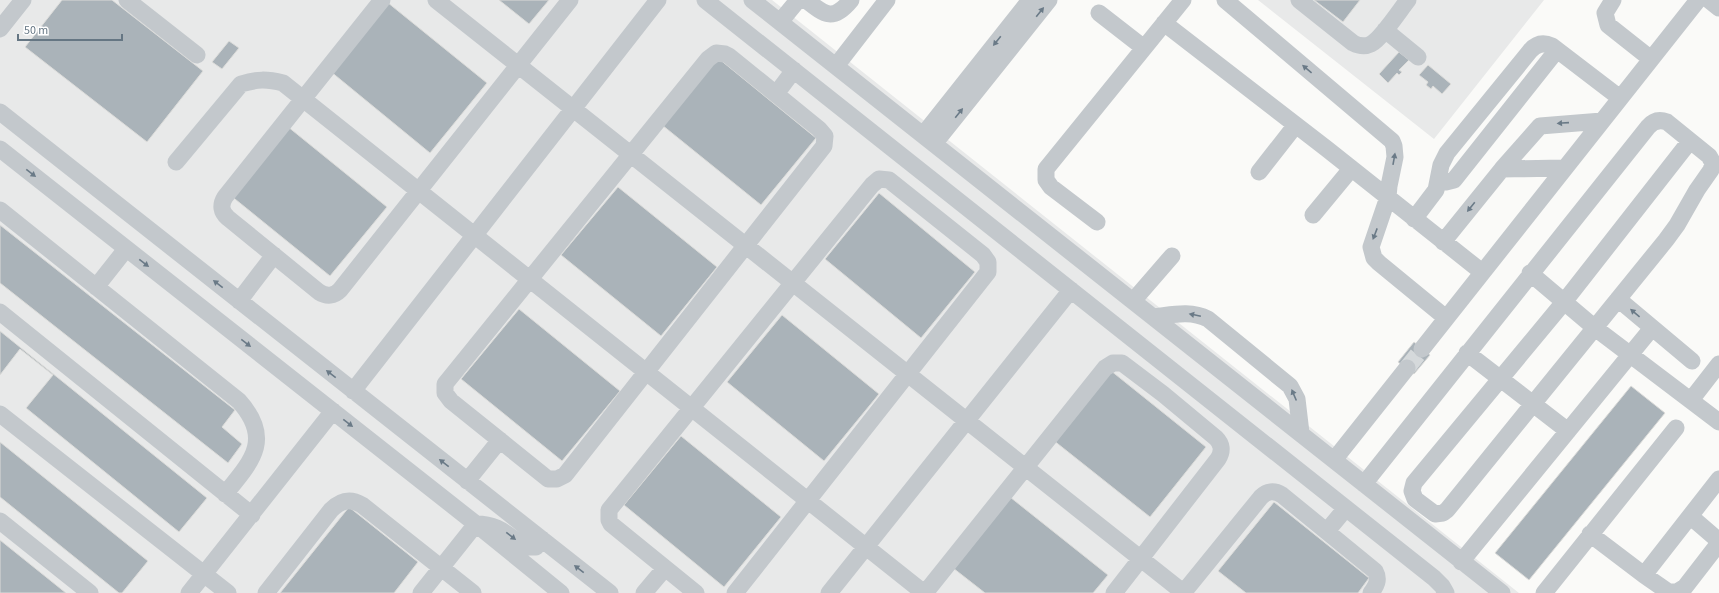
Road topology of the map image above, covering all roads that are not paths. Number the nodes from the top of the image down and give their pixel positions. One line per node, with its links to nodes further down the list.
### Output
1 (23, 0): 26 (street)
2 (127, 0): 30 (street)
3 (382, 0): 38 (street)
4 (436, 0): 33 (street)
5 (570, 0): 33 (street)
6 (658, 0): 40 (street)
7 (705, 0): 35 (street)
8 (752, 0): 24 (street)
9 (798, 0): 24 (street)
10 (806, 0): 11 (street)
11 (851, 0)
12 (888, 0): 34 (street)
13 (1030, 0): 45 (street, one-way to 45)
14 (1049, 0): 45 (street, one-way to 14)
15 (1183, 0): 25 (street)
16 (1225, 0): 56 (street, one-way to 16)
17 (1299, 0): 27 (street)
18 (1408, 0): 27 (street)
19 (1613, 0): 32 (street)
20 (1698, 0): 32 (street)
21 (1709, 0): 22 (street)
22 (1719, 8)
23 (1099, 13): 28 (street)
24 (780, 22): 34 (street)
25 (1164, 23): 28 (street); 44 (street)
26 (0, 29)
27 (1385, 30): 31 (street)
28 (1144, 48): 61 (street)
29 (1557, 50): 37 (street); 39 (street); 42 (street)
30 (197, 55)
31 (1418, 57)
32 (1651, 59): 37 (street)
33 (518, 65): 40 (street); 55 (street)
34 (836, 66): 45 (street)
35 (794, 70): 36 (street); 57 (street)
36 (776, 94): 48 (street); 65 (street)
37 (1620, 98): 43 (street)
38 (303, 99): 49 (street); 55 (street); 67 (street)
39 (1490, 100): 42 (street); 54 (street)
40 (573, 109): 48 (street); 63 (street)
41 (0, 112): 76 (street, one-way to 41)
42 (1506, 113): 54 (street)
43 (1602, 121): 50 (street); 52 (street, one-way to 52)
44 (1295, 126): 51 (street); 53 (street)
45 (929, 139): 77 (street)
46 (1690, 141): 70 (street); 75 (street); 78 (street)
47 (0, 149): 66 (street, one-way to 66)
48 (630, 154): 65 (street); 71 (street)
49 (176, 162)
50 (1564, 168): 52 (street); 69 (street)
51 (1351, 169): 56 (street); 59 (street)
52 (1502, 169): 64 (street, one-way to 64)
53 (1259, 172)
54 (1439, 178): 60 (street)
55 (419, 191): 63 (street); 67 (street)
56 (1388, 197): 60 (street); 81 (street, one-way to 81)
57 (960, 202): 62 (street); 74 (street)
58 (0, 210): 73 (street)
59 (1313, 215)
60 (1414, 219): 64 (street)
61 (1097, 222)
62 (943, 223): 72 (street); 91 (street)
63 (474, 235): 71 (street); 94 (street)
64 (1443, 242): 69 (street)
65 (745, 245): 72 (street); 90 (street)
66 (126, 249): 73 (street); 99 (street, one-way to 99)
67 (274, 255): 76 (street)
68 (1172, 256): 77 (street)
69 (1482, 272): 81 (street)
70 (1530, 273): 78 (street); 85 (street)
71 (529, 279): 90 (street); 106 (street)
72 (792, 282): 91 (street); 98 (street)
73 (96, 287): 112 (street)
74 (1071, 290): 92 (street); 101 (street)
75 (1618, 299): 82 (street); 83 (street, one-way to 75)
76 (239, 301): 94 (street, one-way to 76)
77 (1133, 301): 80 (street)
78 (1564, 302): 82 (street); 93 (street)
79 (0, 312): 112 (street)
80 (1153, 317): 105 (street); 105 (street, one-way to 80)
81 (1446, 318): 84 (street)
82 (1595, 328): 86 (street); 97 (street)
83 (1652, 328): 86 (street); 87 (street)
84 (1422, 349)
85 (1467, 353): 93 (street); 111 (street)
86 (1629, 355): 96 (street); 104 (street)
87 (1692, 361)
88 (1719, 364): 96 (street)
89 (1407, 368): 107 (street)
90 (646, 372): 98 (street); 106 (street)
91 (907, 374): 101 (street); 113 (street)
92 (1179, 376): 95 (street); 114 (street)
93 (1501, 379): 97 (street); 97 (street)
94 (353, 391): 110 (street, one-way to 94)
95 (1164, 394): 108 (street); 124 (street)
96 (1691, 400): 102 (street)
97 (1533, 404): 104 (street)
98 (691, 408): 113 (street); 127 (street)
99 (333, 411): 115 (street); 118 (street, one-way to 118)
100 (0, 414): 128 (street)
101 (966, 420): 108 (street); 123 (street)
102 (1719, 422)
103 (1676, 428): 120 (street)
104 (1568, 431): 125 (street)
105 (1301, 434): 107 (street)
106 (500, 440): 110 (street)
107 (1334, 460): 111 (street)
108 (1025, 467): 124 (street); 142 (street)
109 (1719, 479): 116 (street)
110 (467, 481): 121 (street)
111 (1364, 484): 125 (street)
112 (225, 494): 115 (street)
113 (807, 501): 123 (street); 140 (street)
114 (1346, 508): 119 (street); 146 (street)
115 (252, 515): 128 (street)
116 (1690, 516): 122 (street); 129 (street)
117 (0, 521): 130 (street)
118 (476, 524): 121 (street, one-way to 121); 126 (street); 136 (street)
119 (1327, 531): 144 (street); 145 (street)
120 (1590, 534): 129 (street); 148 (street)
121 (542, 539): 137 (street, one-way to 121)
122 (1719, 542): 129 (street)
123 (866, 547): 141 (street); 142 (street)
124 (1140, 558): 143 (street); 144 (street)
125 (1461, 562): 147 (street)
126 (441, 568): 133 (street); 134 (street); 135 (street)
127 (665, 568): 138 (street); 139 (street)
128 (204, 575): 131 (street); 132 (street)
129 (1644, 575)
130 (90, 593)
131 (189, 593)
132 (228, 593)
133 (266, 593)
134 (421, 593)
135 (473, 593)
136 (561, 593)
137 (610, 593)
138 (644, 593)
139 (696, 593)
140 (735, 593)
141 (829, 593)
142 (924, 593)
143 (1114, 593)
144 (1184, 593)
145 (1371, 593)
146 (1446, 593)
147 (1502, 593)
148 (1544, 593)

